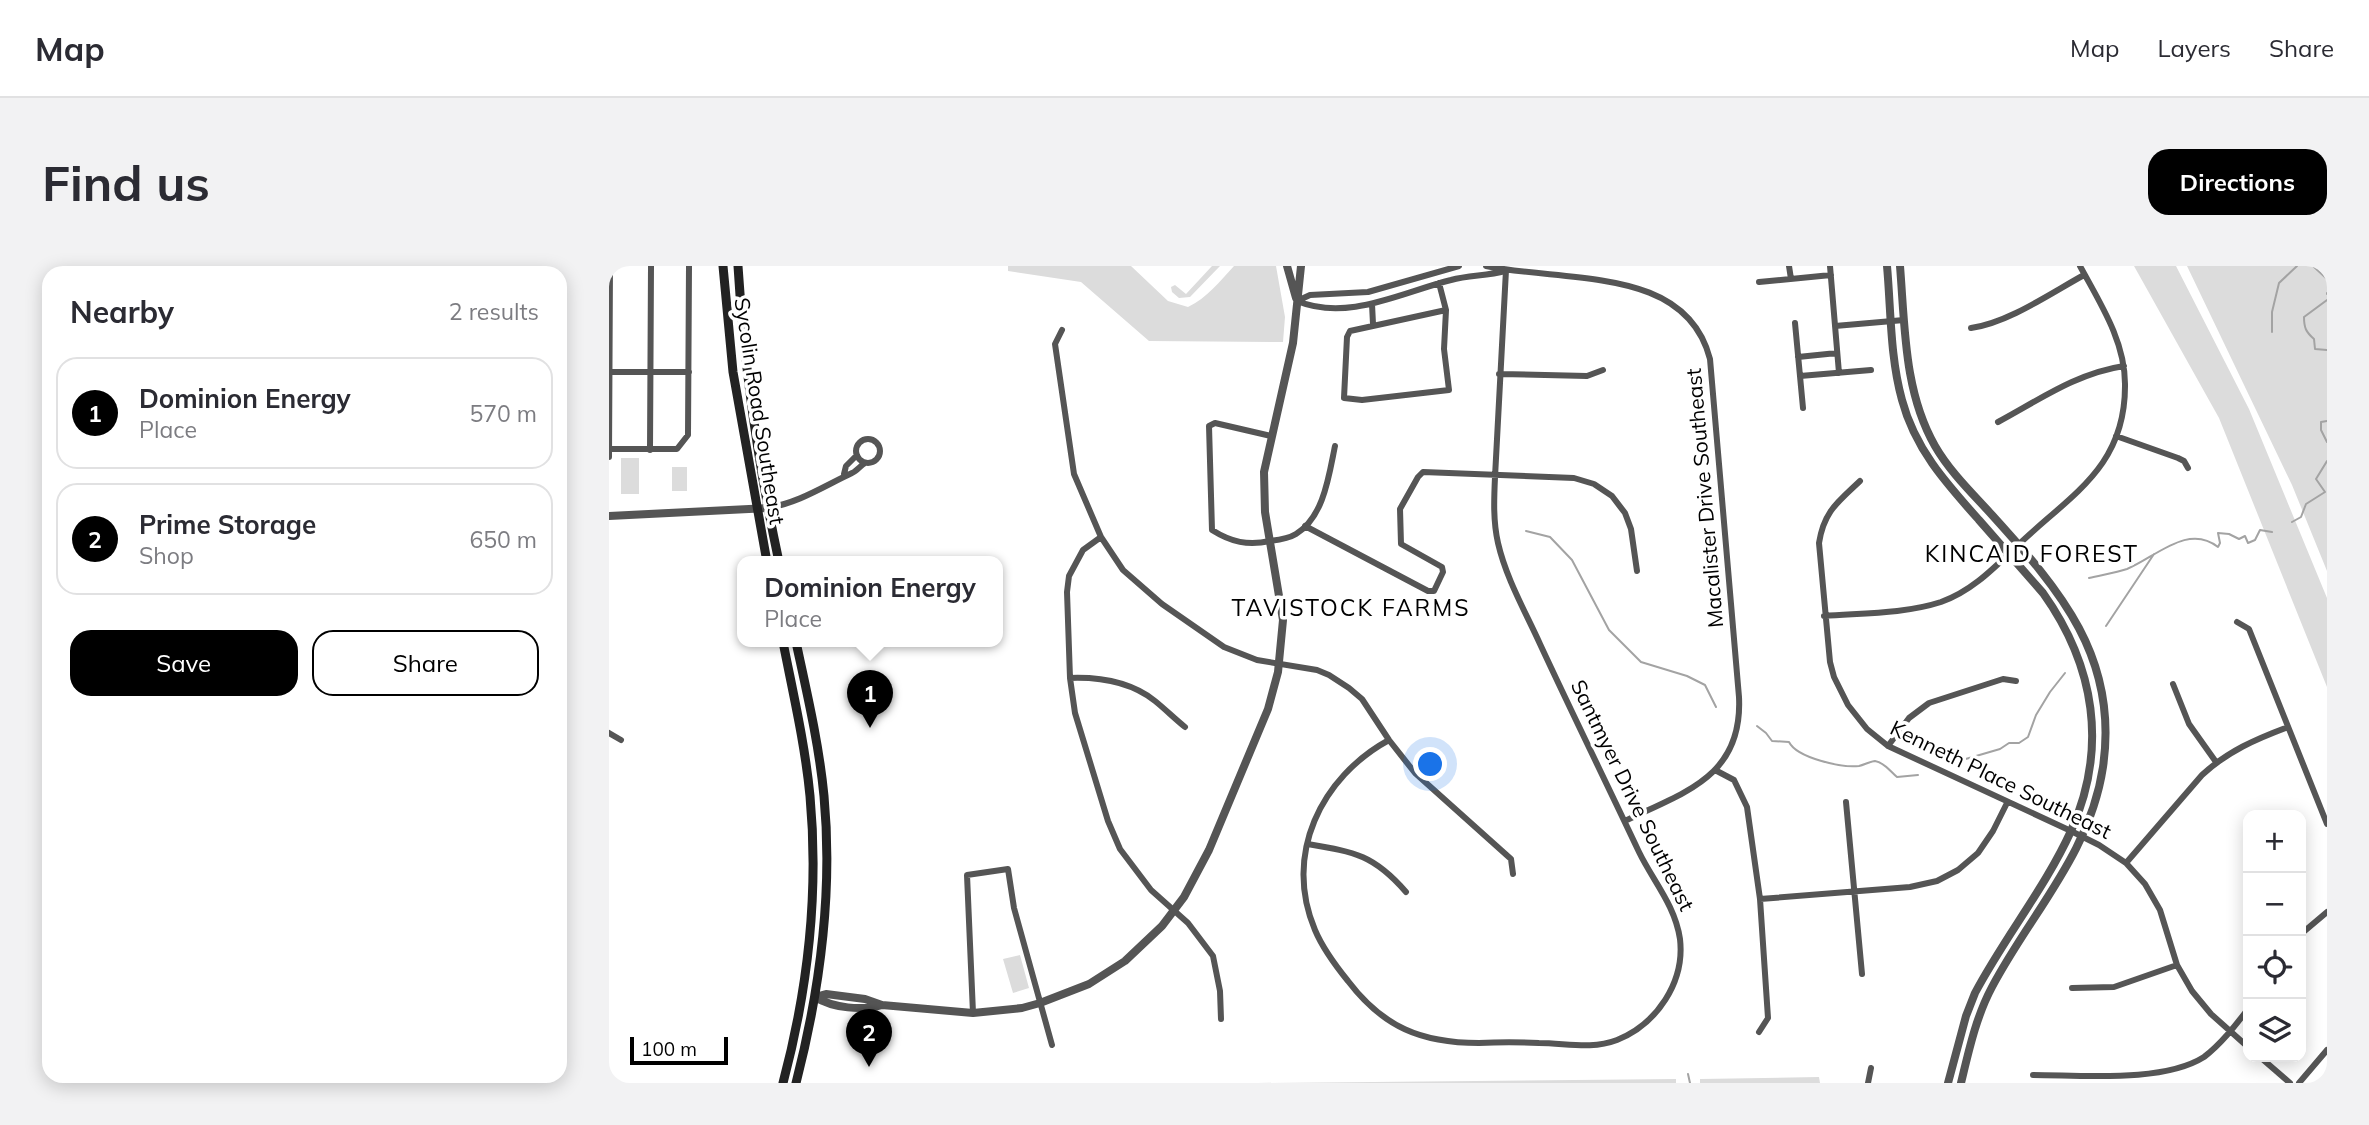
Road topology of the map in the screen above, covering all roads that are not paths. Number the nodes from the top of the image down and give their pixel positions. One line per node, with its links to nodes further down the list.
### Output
1 (610, 266): 38 (street)
2 (651, 266): 39 (street)
3 (689, 266): 40 (street)
4 (723, 266): 60 (main road, Sycolin Road Southeast)
5 (738, 266): 59 (main road, Sycolin Road Southeast)
6 (1287, 266): 23 (street)
7 (1301, 266): 23 (street)
8 (1459, 266): 23 (street)
9 (1486, 266): 15 (street)
10 (1789, 266): 19 (street)
11 (1830, 266): 16 (street)
12 (1887, 266): 27 (street)
13 (1900, 266): 26 (street)
14 (2080, 266): 17 (street)
15 (1506, 270): 18 (street); 21 (street); 42 (street, Santmyer Drive Southeast)
16 (1831, 275): 19 (street); 30 (street)
17 (2084, 275): 31 (street); 35 (street)
18 (1623, 276)
19 (1791, 279): 20 (street)
20 (1759, 282)
21 (1439, 283): 24 (street); 25 (street)
22 (1676, 297): 85 (street, Macalister Drive Southeast)
23 (1297, 301): 24 (street); 47 (street)
24 (1372, 304): 29 (street)
25 (1446, 310): 29 (street); 29 (street)
26 (1904, 320): 27 (street); 65 (street)
27 (1892, 321): 30 (street); 66 (street)
28 (1795, 323): 34 (street)
29 (1373, 324)
30 (1835, 326): 33 (street)
31 (1971, 328)
32 (1062, 330): 63 (street)
33 (1837, 353): 34 (street); 41 (street)
34 (1798, 357): 43 (street)
35 (2124, 366): 46 (street); 48 (street)
36 (1603, 370): 42 (street)
37 (1871, 370): 41 (street)
38 (609, 372): 39 (street); 45 (street)
39 (650, 372): 40 (street); 51 (street)
40 (689, 372): 51 (street)
41 (1839, 373): 43 (street)
42 (1499, 374): 57 (street, Santmyer Drive Southeast)
43 (1800, 376): 44 (street)
44 (1803, 408)
45 (609, 409): 50 (street)
46 (1998, 422)
47 (1271, 436): 64 (street); 64 (street)
48 (2116, 436): 55 (street); 65 (street)
49 (1335, 446): 62 (street)
50 (609, 449): 51 (street); 53 (street)
51 (650, 450)
52 (857, 455): 54 (street); 54 (street); 56 (street)
53 (609, 457)
54 (865, 463): 56 (street)
55 (2188, 468)
56 (844, 474): 59 (street)
57 (1495, 477): 62 (street); 69 (street); 88 (street, Santmyer Drive Southeast)
58 (1860, 481): 70 (street, Kenneth Place Southeast)
59 (768, 508): 60 (street); 68 (main road, Sycolin Road Southeast)
60 (756, 510): 61 (street); 67 (main road, Sycolin Road Southeast)
61 (609, 516)
62 (1305, 526): 64 (street)
63 (1101, 537): 74 (street); 75 (street)
64 (1270, 541): 74 (street)
65 (2019, 545): 66 (street); 91 (street)
66 (2009, 554): 70 (street); 90 (street)
67 (766, 556)
68 (778, 556)
69 (1637, 571)
70 (1824, 616): 83 (street, Kenneth Place Southeast)
71 (2237, 622): 79 (street)
72 (784, 647): 117 (main road)
73 (797, 647): 104 (main road)
74 (1279, 664): 82 (street); 98 (street)
75 (1070, 678): 78 (street); 98 (street)
76 (2016, 681): 83 (street)
77 (2172, 684): 84 (street)
78 (1185, 727)
79 (2288, 727): 84 (street); 89 (street)
80 (609, 733): 81 (street)
81 (621, 740)
82 (1389, 740): 92 (street, Santmyer Drive Southeast); 94 (street)
83 (1888, 746): 87 (street, Kenneth Place Southeast)
84 (2216, 762): 93 (street)
85 (1715, 770): 88 (street, Macalister Drive Southeast); 97 (street)
86 (1846, 802): 96 (street)
87 (2007, 803): 90 (street, Kenneth Place Southeast); 96 (street)
88 (1625, 821): 92 (street, Santmyer Drive Southeast)
89 (2327, 824)
90 (2071, 831): 91 (street, Kenneth Place Southeast); 120 (street)
91 (2083, 838): 93 (street, Kenneth Place Southeast); 121 (street)
92 (1308, 844): 95 (street)
93 (2126, 863): 101 (street, Kenneth Place Southeast)
94 (1513, 874)
95 (1406, 892)
96 (1855, 892): 97 (street); 102 (street)
97 (1759, 899): 110 (street)
98 (1174, 912): 105 (street); 108 (street)
99 (2327, 912): 100 (street)
100 (2306, 930)
101 (2177, 965): 103 (street); 109 (street, Kenneth Place Southeast)
102 (1862, 974)
103 (2072, 988)
104 (815, 997): 106 (street); 118 (main road)
105 (1040, 1003): 106 (street); 106 (street); 112 (street)
106 (973, 1013)
107 (2243, 1015): 109 (street)
108 (1221, 1019)
109 (2230, 1031): 111 (street, Kenneth Place Southeast); 116 (street)
110 (1759, 1032)
111 (2243, 1042)
112 (1052, 1045)
113 (2327, 1050): 123 (street)
114 (2266, 1062): 122 (street)
115 (1871, 1068): 119 (street)
116 (2033, 1075)
117 (783, 1083)
118 (796, 1083)
119 (1868, 1083)
120 (1948, 1083)
121 (1961, 1083)
122 (2290, 1083)
123 (2299, 1083)

